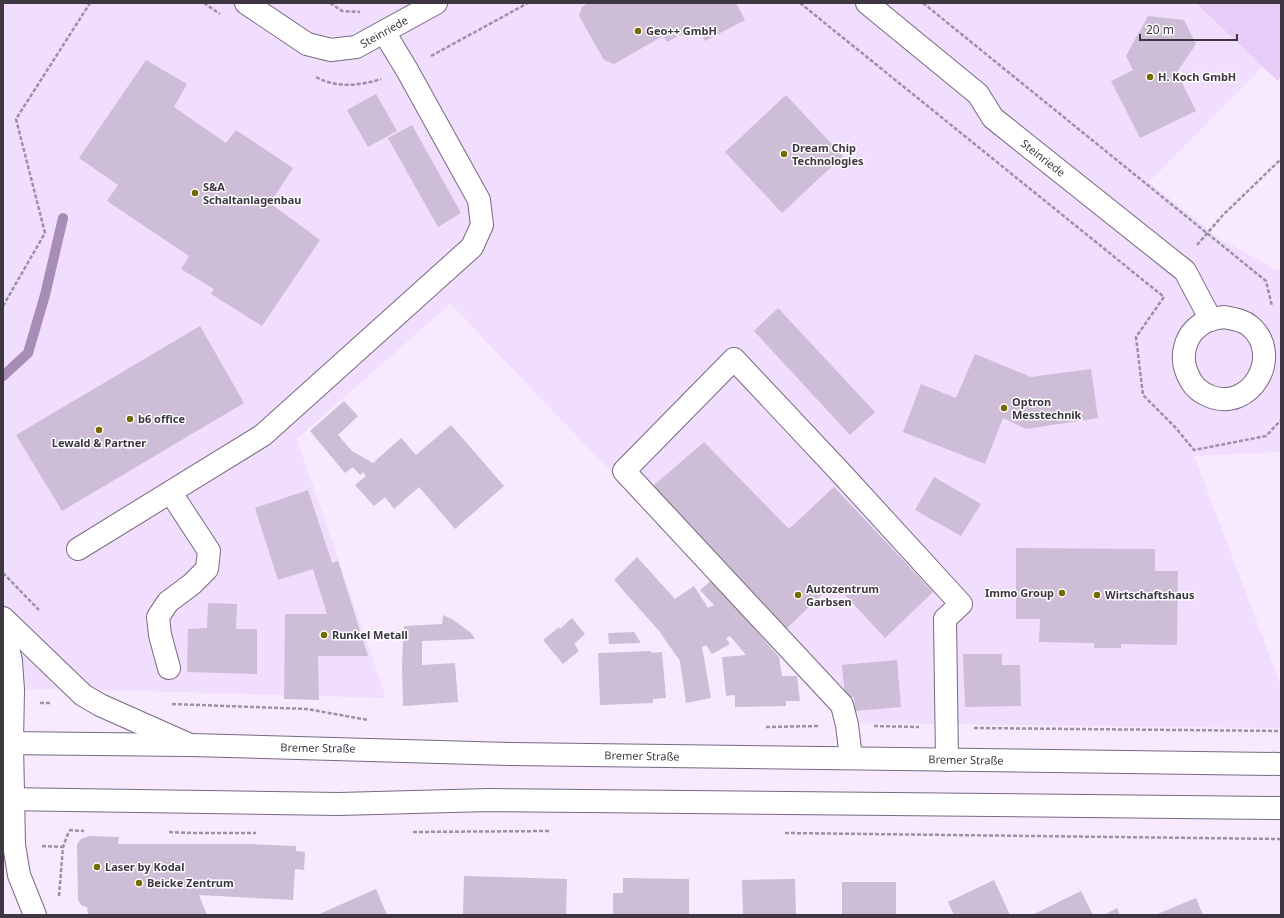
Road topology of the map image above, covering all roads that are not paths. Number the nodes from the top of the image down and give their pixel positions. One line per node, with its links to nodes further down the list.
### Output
1 (246, 3): 4 (main road, Steinriede)
2 (436, 3): 4 (main road, Steinriede)
3 (866, 3): 5 (main road, Steinriede)
4 (384, 32): 6 (main road)
5 (1211, 320)
6 (171, 493): 7 (main road); 10 (main road)
7 (78, 549)
8 (3, 618): 12 (main road)
9 (3, 627): 11 (main road)
10 (169, 668)
11 (8, 743): 12 (main road, Bremer Straße); 16 (main road)
12 (190, 745): 13 (main road, Bremer Straße)
13 (851, 758): 14 (main road, Bremer Straße); 14 (main road)
14 (947, 760): 15 (main road, Bremer Straße)
15 (1281, 764)
16 (8, 799): 17 (main road); 18 (main road)
17 (1281, 808)
18 (34, 915)

